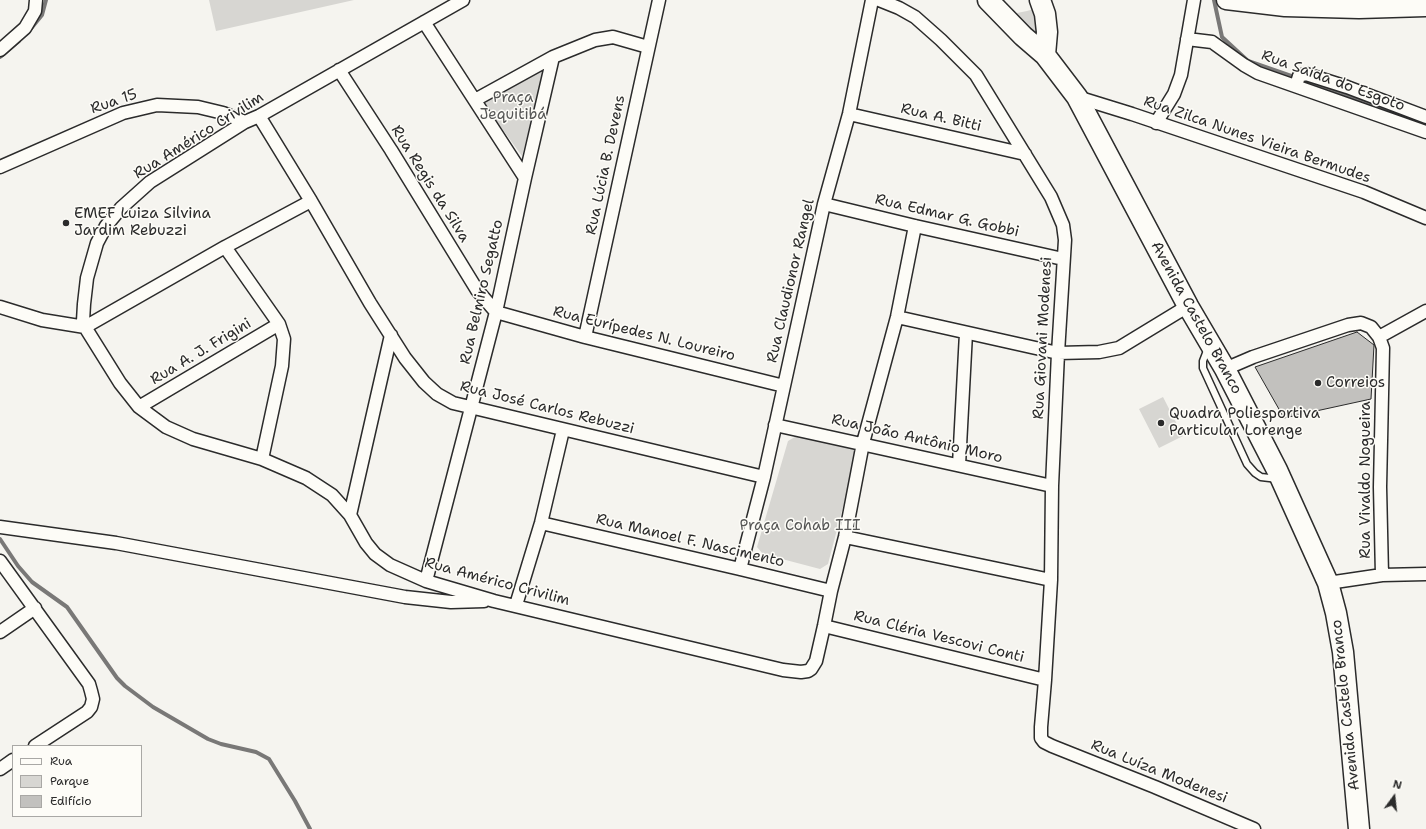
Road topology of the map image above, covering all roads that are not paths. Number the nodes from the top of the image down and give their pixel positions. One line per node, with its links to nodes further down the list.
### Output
1 (36, 0): 16 (street)
2 (659, 0): 15 (street, Rua Lúcia B. Devens)
3 (872, 0): 23 (street, Rua Claudionor Rangel)
4 (879, 0): 29 (street, Rua Giovani Modenesi)
5 (988, 0): 17 (main road, Avenida Castelo Branco)
6 (1040, 0): 17 (main road)
7 (1194, 0): 14 (street)
8 (1226, 0): 10 (main road)
9 (459, 1): 13 (street, Rua Américo Crivilim)
10 (1286, 4): 11 (main road)
11 (1359, 5): 12 (main road)
12 (1426, 7)
13 (424, 22): 19 (street, Rua Américo Crivilim); 22 (street)
14 (1188, 39): 20 (street, Rua Saída do Esgoto); 27 (street)
15 (648, 47): 18 (street); 47 (street, Rua Lúcia B. Devens)
16 (0, 50)
17 (1045, 55): 21 (main road, Avenida Castelo Branco)
18 (553, 57): 22 (street); 31 (street, Rua Belmiro Segatto)
19 (339, 70): 24 (street, Rua Américo Crivilim); 41 (street, Rua Regis da Silva)
20 (1296, 86): 25 (street); 28 (street, Rua Saída do Esgoto)
21 (1076, 97): 27 (street, Rua Zilca Nunes Vieira Bermudes); 39 (main road, Avenida Castelo Branco)
22 (475, 100): 31 (street)
23 (849, 114): 29 (street, Rua A. Bitti); 33 (street, Rua Claudionor Rangel)
24 (259, 116): 26 (street, Rua Américo Crivilim); 32 (street, Rua José Carlos Rebuzzi)
25 (1426, 117)
26 (244, 122): 30 (street, Rua 15); 44 (street, Rua Américo Crivilim)
27 (1156, 122): 34 (street, Rua Zilca Nunes Vieira Bermudes)
28 (1426, 132)
29 (1025, 154): 37 (street, Rua Giovani Modenesi)
30 (0, 167)
31 (525, 178): 41 (street, Rua Belmiro Segatto)
32 (311, 201): 36 (street); 46 (street, Rua José Carlos Rebuzzi)
33 (824, 204): 35 (street, Rua Edmar G. Gobbi); 52 (street, Rua Claudionor Rangel)
34 (1426, 218)
35 (915, 226): 37 (street, Rua Edmar G. Gobbi); 42 (street)
36 (225, 247): 43 (street); 44 (street)
37 (1063, 259): 50 (street, Rua Giovani Modenesi)
38 (0, 306): 44 (street)
39 (1188, 306): 49 (main road, Avenida Castelo Branco); 50 (street)
40 (1426, 311): 48 (street)
41 (496, 312): 47 (street, Rua Eurípedes N. Loureiro); 54 (street, Rua Belmiro Segatto)
42 (897, 317): 45 (street); 57 (street)
43 (279, 324): 53 (street, Rua A. J. Frigini); 58 (street)
44 (85, 327): 53 (street, Rua Américo Crivilim)
45 (966, 333): 50 (street); 59 (street)
46 (391, 335): 54 (street, Rua José Carlos Rebuzzi); 63 (street)
47 (585, 337): 52 (street, Rua Eurípedes N. Loureiro)
48 (1379, 337): 51 (street); 70 (street, Rua Vivaldo Nogueira)
49 (1210, 342): 51 (main road, Avenida Castelo Branco); 61 (lane)
50 (1058, 353): 62 (street, Rua Giovani Modenesi)
51 (1225, 369): 61 (main road, Avenida Castelo Branco)
52 (784, 386): 55 (street, Rua Claudionor Rangel)
53 (140, 407): 58 (street, Rua Américo Crivilim)
54 (470, 407): 56 (street, Rua José Carlos Rebuzzi); 72 (street, Rua Belmiro Segatto)
55 (775, 424): 57 (street, Rua João Antônio Moro); 60 (street, Rua Claudionor Rangel)
56 (564, 430): 60 (street, Rua José Carlos Rebuzzi); 64 (street)
57 (863, 443): 59 (street, Rua João Antônio Moro); 66 (street)
58 (262, 459): 63 (street, Rua Américo Crivilim)
59 (959, 465): 62 (street, Rua João Antônio Moro)
60 (764, 477): 68 (street, Rua Claudionor Rangel)
61 (1282, 480): 73 (main road, Avenida Castelo Branco)
62 (1052, 486): 71 (street, Rua Giovani Modenesi)
63 (350, 515): 72 (street, Rua Américo Crivilim)
64 (541, 523): 68 (street, Rua Manoel F. Nascimento); 76 (street)
65 (0, 527): 75 (street)
66 (845, 537): 71 (street); 74 (street)
67 (0, 561): 77 (street)
68 (740, 569): 74 (street, Rua Manoel F. Nascimento)
69 (1426, 574): 70 (street)
70 (1382, 575): 73 (street)
71 (1051, 580): 80 (street, Rua Giovani Modenesi)
72 (426, 581): 75 (street, Rua Américo Crivilim)
73 (1328, 582): 86 (main road, Avenida Castelo Branco)
74 (831, 592): 78 (street)
75 (494, 601): 76 (street, Rua Américo Crivilim)
76 (516, 605): 78 (street, Rua Américo Crivilim)
77 (35, 608): 79 (street); 81 (street)
78 (824, 626): 80 (street, Rua Cléria Vescovi Conti)
79 (0, 632)
80 (1045, 680): 82 (street, Rua Giovani Modenesi)
81 (37, 745)
82 (1052, 746): 85 (street, Rua Luíza Modenesi)
83 (12, 761): 84 (street)
84 (0, 769)
85 (1254, 829)
86 (1359, 829)

